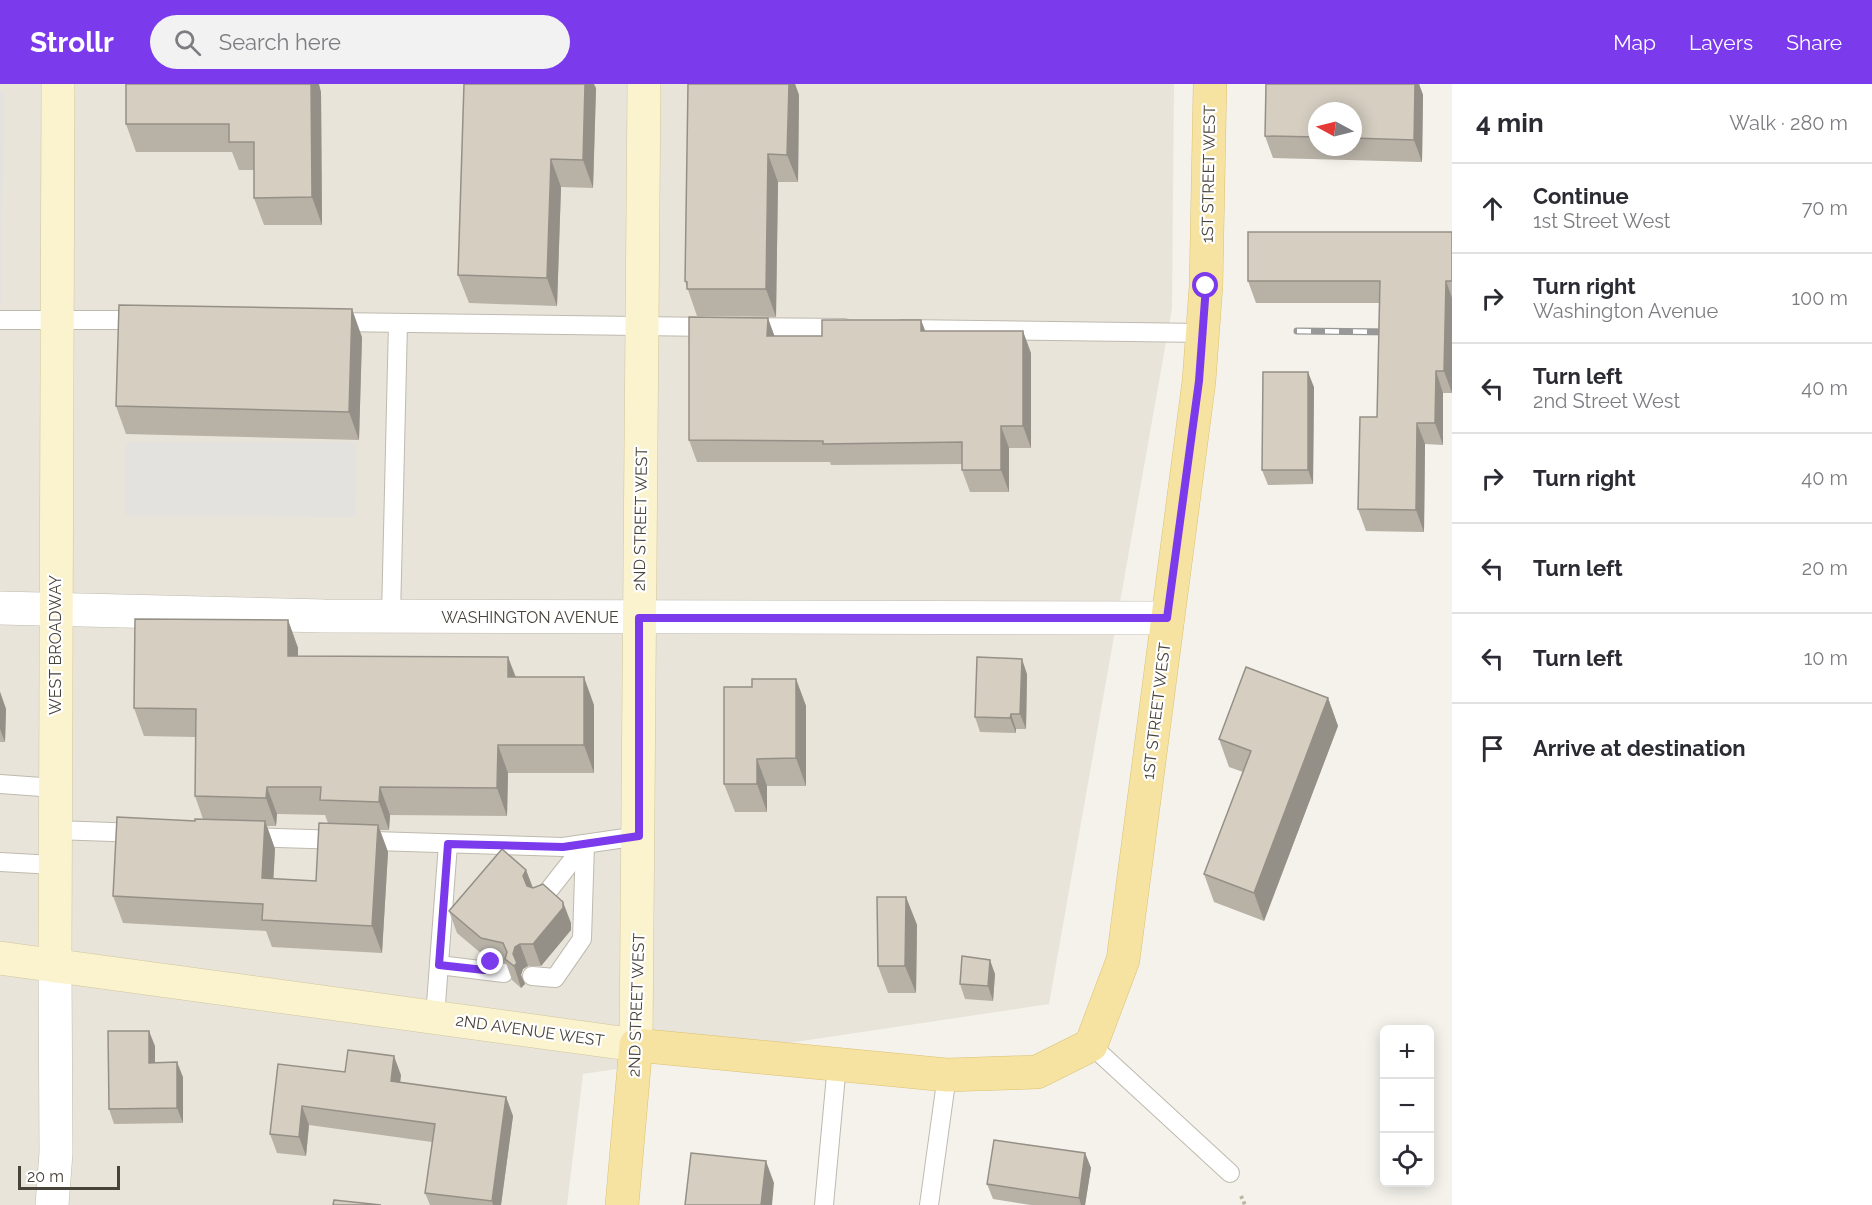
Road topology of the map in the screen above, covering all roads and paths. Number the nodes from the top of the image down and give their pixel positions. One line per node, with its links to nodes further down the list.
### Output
1 (58, 84): 5 (main road, WEST BROADWAY)
2 (644, 84): 9 (main road, 2ND STREET WEST)
3 (1210, 84): 12 (main road, 1ST STREET WEST)
4 (0, 320): 5 (lane)
5 (57, 320): 6 (lane); 14 (main road, WEST BROADWAY)
6 (163, 321)
7 (316, 322): 8 (lane)
8 (398, 323): 9 (lane); 15 (lane)
9 (642, 326): 10 (lane); 16 (main road, 2ND STREET WEST)
10 (857, 328)
11 (881, 329): 12 (lane)
12 (1204, 333): 17 (main road, 1ST STREET WEST)
13 (0, 608): 14 (street, WASHINGTON AVENUE)
14 (55, 609): 15 (street, WASHINGTON AVENUE); 19 (main road, WEST BROADWAY)
15 (391, 616): 16 (street, WASHINGTON AVENUE)
16 (639, 618): 17 (street, WASHINGTON AVENUE); 23 (main road, 2ND STREET WEST)
17 (1167, 618): 36 (main road, 1ST STREET WEST)
18 (0, 784): 19 (lane)
19 (55, 788): 20 (main road, WEST BROADWAY)
20 (55, 830): 21 (lane); 27 (main road, WEST BROADWAY)
21 (162, 834)
22 (233, 836): 24 (lane)
23 (639, 836): 25 (lane); 35 (main road, 2ND STREET WEST)
24 (448, 844): 25 (lane); 30 (lane)
25 (585, 844): 28 (lane); 33 (lane)
26 (0, 862): 27 (lane)
27 (54, 866): 31 (main road, WEST BROADWAY)
28 (542, 898)
29 (0, 958): 31 (main road, 2ND AVENUE WEST)
30 (439, 965): 32 (lane); 34 (lane)
31 (55, 966): 34 (main road, 2ND AVENUE WEST); 40 (street, WEST BROADWAY)
32 (493, 968)
33 (532, 976)
34 (435, 1017): 35 (main road, 2ND AVENUE WEST)
35 (636, 1045): 37 (main road, 2ND AVENUE WEST); 41 (main road, 2ND STREET WEST)
36 (1091, 1045): 38 (main road, 2ND AVENUE WEST); 39 (lane)
37 (837, 1064): 38 (main road, 2ND AVENUE WEST); 42 (lane)
38 (947, 1075): 43 (lane)
39 (1230, 1173)
40 (52, 1205)
41 (622, 1205)
42 (824, 1205)
43 (929, 1205)

